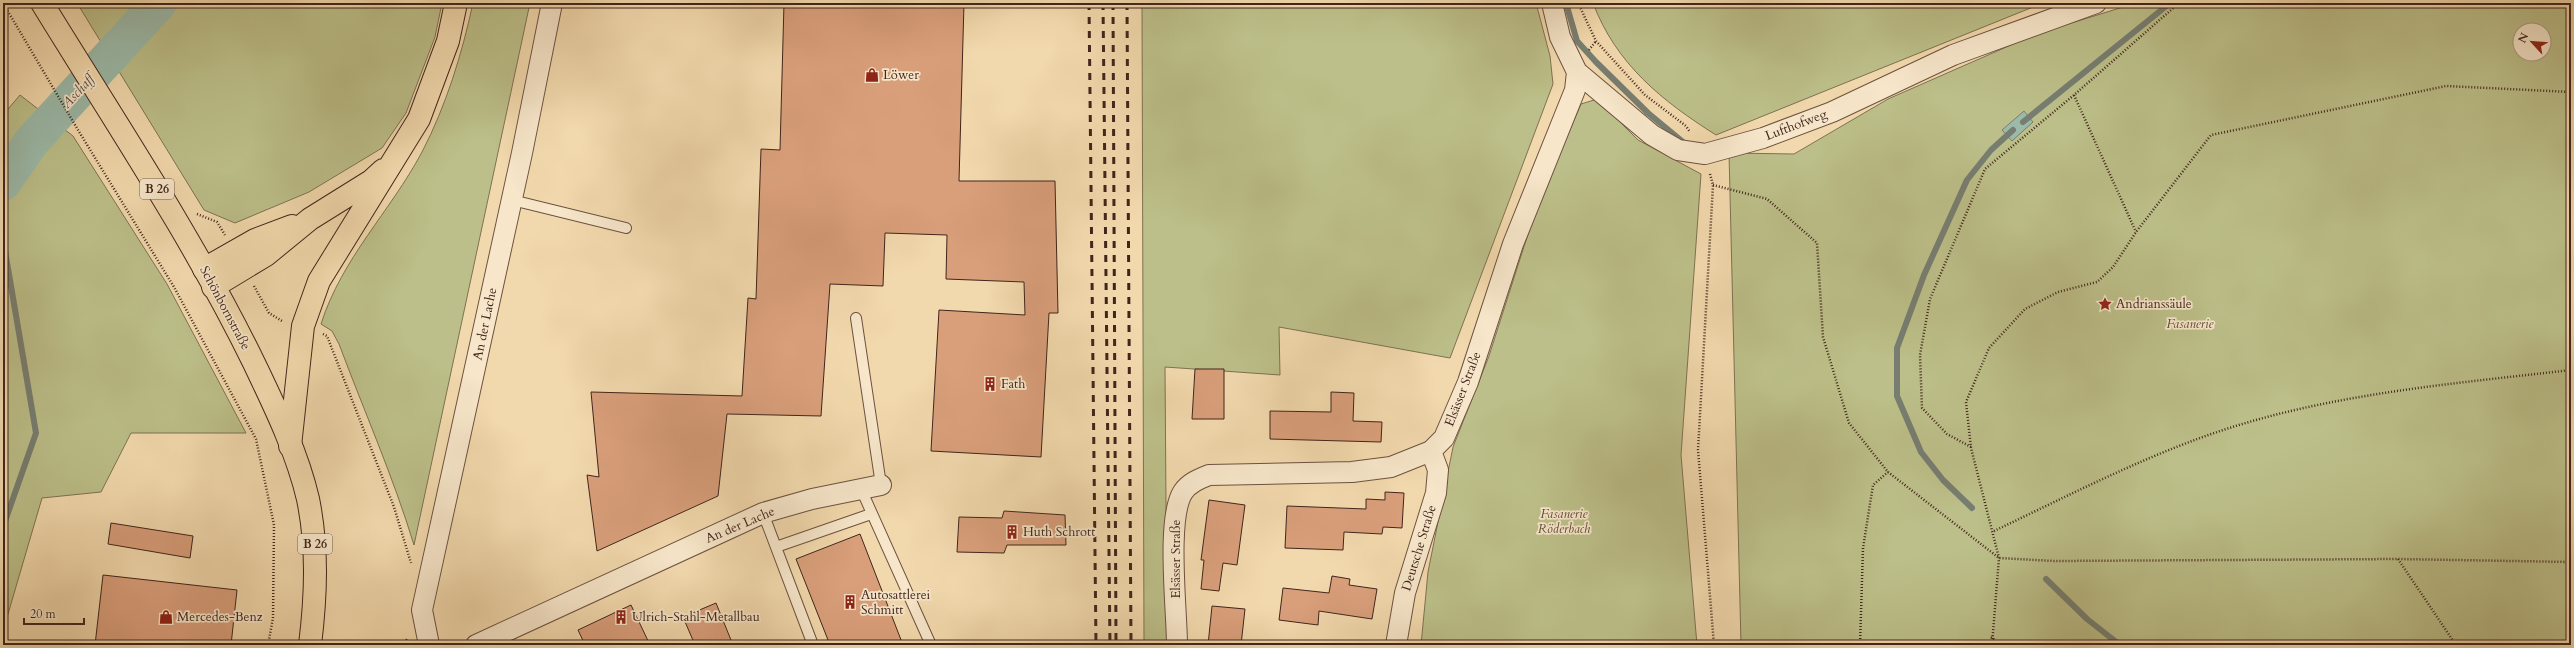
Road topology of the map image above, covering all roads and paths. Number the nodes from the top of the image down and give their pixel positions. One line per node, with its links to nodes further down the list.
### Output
1 (3, 3): 35 (path)
2 (42, 3): 17 (main road, Schönbornstraße / B 26)
3 (456, 3): 13 (main road)
4 (552, 3): 14 (street, An der Lache)
5 (1552, 3): 9 (street, Lufthofweg)
6 (1578, 3): 12 (path)
7 (2096, 3): 12 (street, Lufthofweg)
8 (2179, 3): 11 (path)
9 (1577, 72): 12 (street, Lufthofweg); 22 (street, Elsässer Straße)
10 (2571, 92): 16 (path)
11 (2074, 95): 16 (path); 21 (path)
12 (1705, 154)
13 (397, 157): 17 (main road); 20 (main road)
14 (512, 200): 15 (lane); 38 (street, An der Lache)
15 (626, 228)
16 (2136, 232): 21 (path)
17 (209, 278): 20 (main road, Schönbornstraße / B 26)
18 (856, 318): 24 (lane)
19 (2571, 370): 28 (path)
20 (290, 446): 36 (main road, Schönbornstraße / B 26)
21 (1972, 448): 28 (path)
22 (1431, 451): 42 (street, Elsässer Straße); 43 (street, Deutsche Straße)
23 (1888, 472): 30 (path); 44 (path); 45 (path)
24 (881, 485): 25 (street, An der Lache)
25 (861, 489): 26 (street, An der Lache); 27 (lane)
26 (763, 513): 29 (lane); 39 (street, An der Lache)
27 (871, 514): 29 (lane); 41 (lane)
28 (1994, 531): 30 (path)
29 (776, 546): 40 (lane)
30 (1999, 558): 31 (path); 33 (path)
31 (2398, 559): 32 (path); 48 (path)
32 (2571, 562)
33 (1991, 637): 46 (path); 47 (path)
34 (407, 638): 37 (path)
35 (268, 645)
36 (310, 645)
37 (403, 645)
38 (429, 645)
39 (476, 645)
40 (813, 645)
41 (931, 645)
42 (1177, 645)
43 (1396, 645)
44 (1714, 645)
45 (1860, 645)
46 (1992, 645)
47 (2001, 645)
48 (2456, 645)

